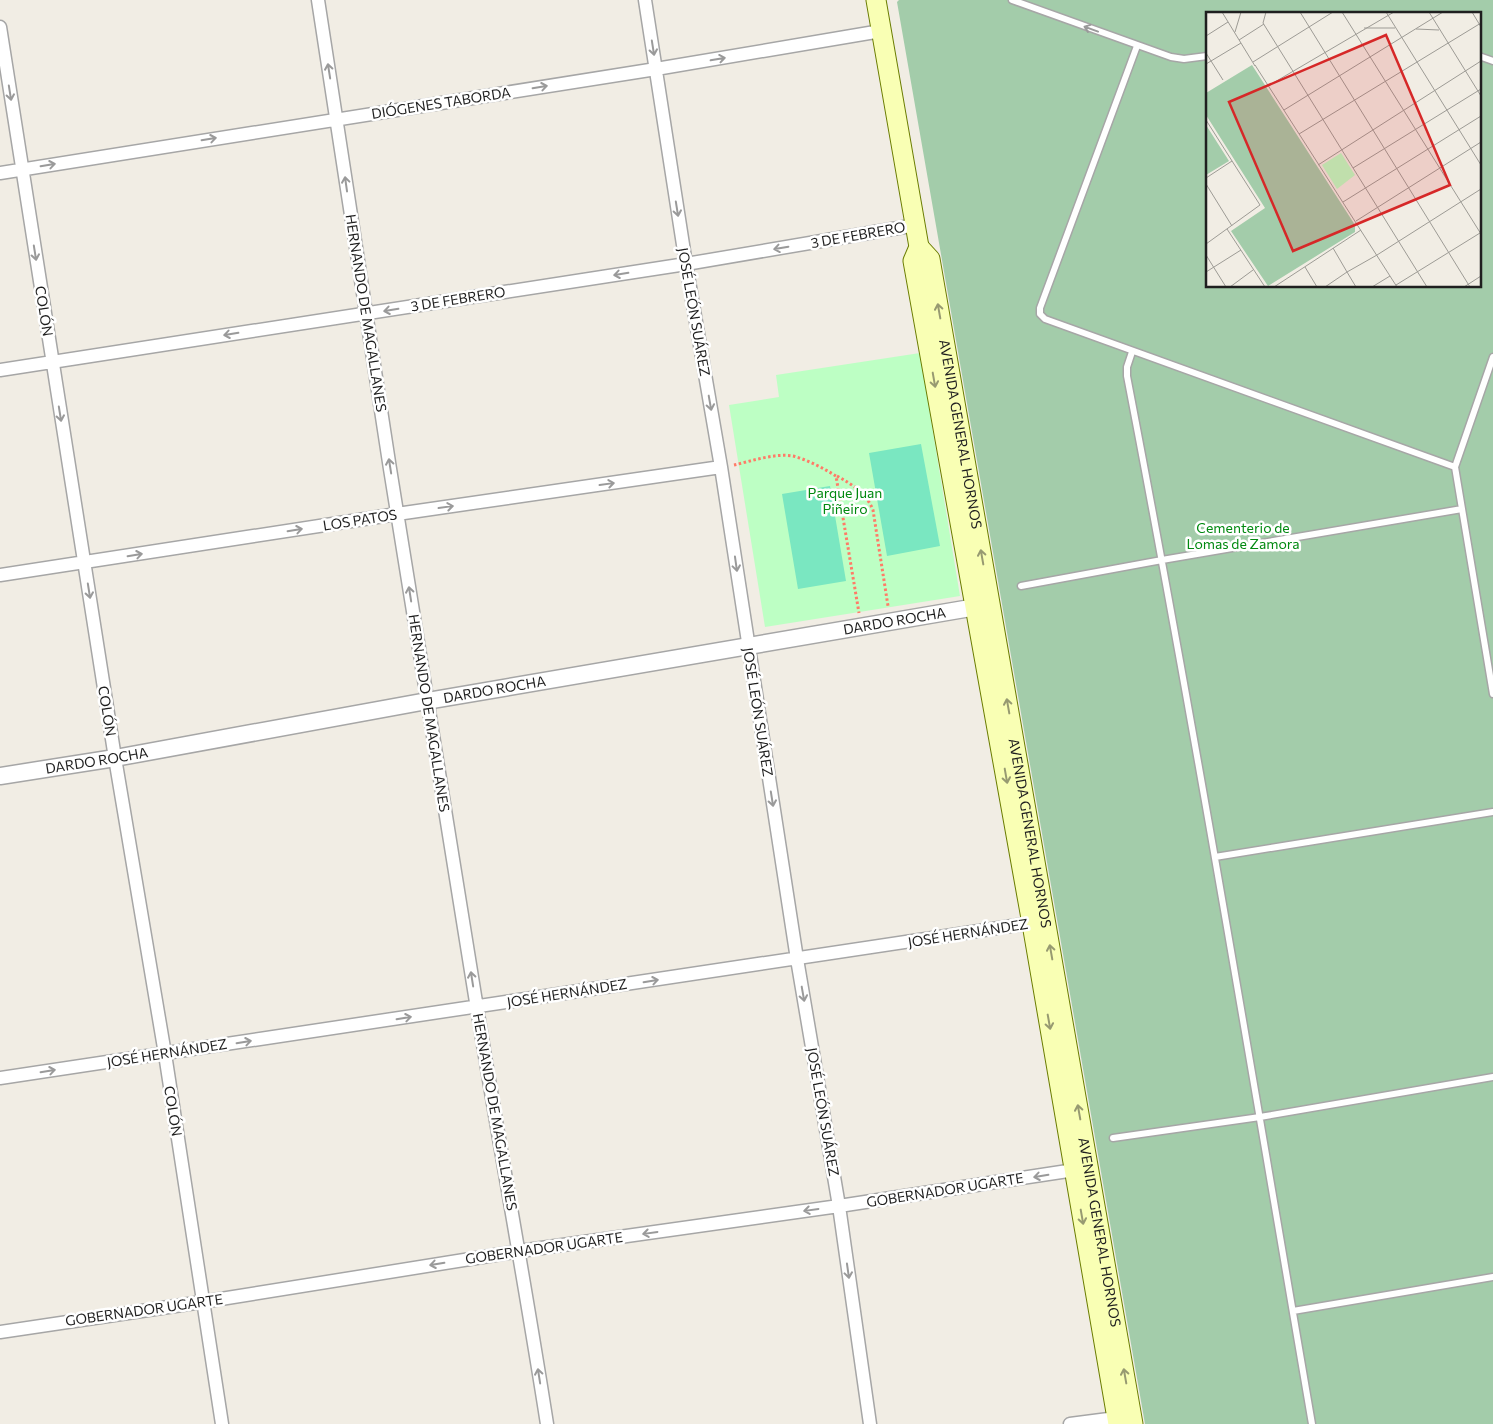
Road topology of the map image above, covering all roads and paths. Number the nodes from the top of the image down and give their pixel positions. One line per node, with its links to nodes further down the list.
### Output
1 (318, 0): 12 (street, HERNANDO DE MAGALLANES, one-way to 1)
2 (645, 0): 11 (street, JOSÉ LEÓN SUÁREZ, one-way to 11)
3 (876, 0): 6 (main road, AVENIDA GENERAL HORNOS)
4 (1012, 0): 7 (lane, one-way to 4)
5 (0, 27): 13 (street, COLÓN, one-way to 13)
6 (881, 31): 11 (street, DIÓGENES TABORDA, one-way to 6); 15 (main road, AVENIDA GENERAL HORNOS)
7 (1137, 46): 8 (lane); 18 (lane)
8 (1206, 56)
9 (1480, 56): 10 (lane)
10 (1493, 61)
11 (656, 69): 12 (street, DIÓGENES TABORDA, one-way to 11); 16 (street, JOSÉ LEÓN SUÁREZ, one-way to 16)
12 (336, 119): 13 (street, DIÓGENES TABORDA, one-way to 12); 17 (street, HERNANDO DE MAGALLANES, one-way to 12)
13 (22, 169): 14 (street, DIÓGENES TABORDA); 20 (street, COLÓN, one-way to 20)
14 (0, 173)
15 (916, 225): 16 (street, 3 DE FEBRERO, one-way to 16); 31 (main road, AVENIDA GENERAL HORNOS)
16 (686, 264): 17 (street, 3 DE FEBRERO, one-way to 17); 22 (street, JOSÉ LEÓN SUÁREZ, one-way to 22)
17 (365, 314): 20 (street, 3 DE FEBRERO, one-way to 20); 26 (street, HERNANDO DE MAGALLANES, one-way to 17)
18 (1132, 352): 23 (lane); 27 (lane)
19 (1493, 357): 23 (lane)
20 (52, 362): 21 (street, 3 DE FEBRERO); 28 (street, COLÓN, one-way to 28)
21 (0, 370)
22 (721, 467): 24 (path); 26 (street, LOS PATOS, one-way to 22); 34 (street, JOSÉ LEÓN SUÁREZ, one-way to 34)
23 (1454, 467): 25 (lane)
24 (836, 476): 32 (path); 33 (path)
25 (1462, 509): 27 (lane); 35 (lane)
26 (398, 514): 28 (street, LOS PATOS, one-way to 26); 36 (street, HERNANDO DE MAGALLANES, one-way to 26)
27 (1162, 560): 30 (lane); 40 (lane)
28 (84, 563): 29 (street, LOS PATOS); 37 (street, COLÓN, one-way to 37)
29 (0, 575)
30 (1021, 586)
31 (983, 606): 32 (street, DARDO ROCHA); 41 (main road, AVENIDA GENERAL HORNOS)
32 (891, 623): 33 (street, DARDO ROCHA)
33 (861, 628): 34 (street, DARDO ROCHA)
34 (748, 647): 36 (street, DARDO ROCHA); 42 (street, JOSÉ LEÓN SUÁREZ, one-way to 42)
35 (1493, 694)
36 (427, 701): 37 (street, DARDO ROCHA); 43 (street, HERNANDO DE MAGALLANES, one-way to 36)
37 (115, 758): 38 (street, DARDO ROCHA); 44 (street, COLÓN)
38 (0, 776)
39 (1493, 812): 40 (lane)
40 (1216, 857): 47 (lane)
41 (1039, 922): 42 (street, JOSÉ HERNÁNDEZ); 49 (main road, AVENIDA GENERAL HORNOS)
42 (797, 959): 43 (street, JOSÉ HERNÁNDEZ, one-way to 42); 50 (street, JOSÉ LEÓN SUÁREZ, one-way to 50)
43 (477, 1007): 44 (street, JOSÉ HERNÁNDEZ, one-way to 43); 51 (street, HERNANDO DE MAGALLANES)
44 (165, 1054): 46 (street, JOSÉ HERNÁNDEZ, one-way to 44); 53 (street, COLÓN)
45 (1493, 1076): 47 (lane)
46 (0, 1078)
47 (1260, 1117): 48 (lane); 54 (lane)
48 (1113, 1138)
49 (1082, 1169): 50 (street, GOBERNADOR UGARTE, one-way to 50); 56 (main road, AVENIDA GENERAL HORNOS)
50 (838, 1206): 51 (street, GOBERNADOR UGARTE, one-way to 51); 59 (street, JOSÉ LEÓN SUÁREZ, one-way to 59)
51 (520, 1251): 53 (street, GOBERNADOR UGARTE, one-way to 53); 58 (street, HERNANDO DE MAGALLANES, one-way to 51)
52 (1493, 1277): 54 (lane)
53 (202, 1302): 55 (street, GOBERNADOR UGARTE); 57 (street, COLÓN)
54 (1293, 1311): 61 (lane)
55 (0, 1332)
56 (1125, 1420): 60 (street)
57 (222, 1424)
58 (547, 1424)
59 (870, 1424)
60 (1070, 1424)
61 (1312, 1424)

